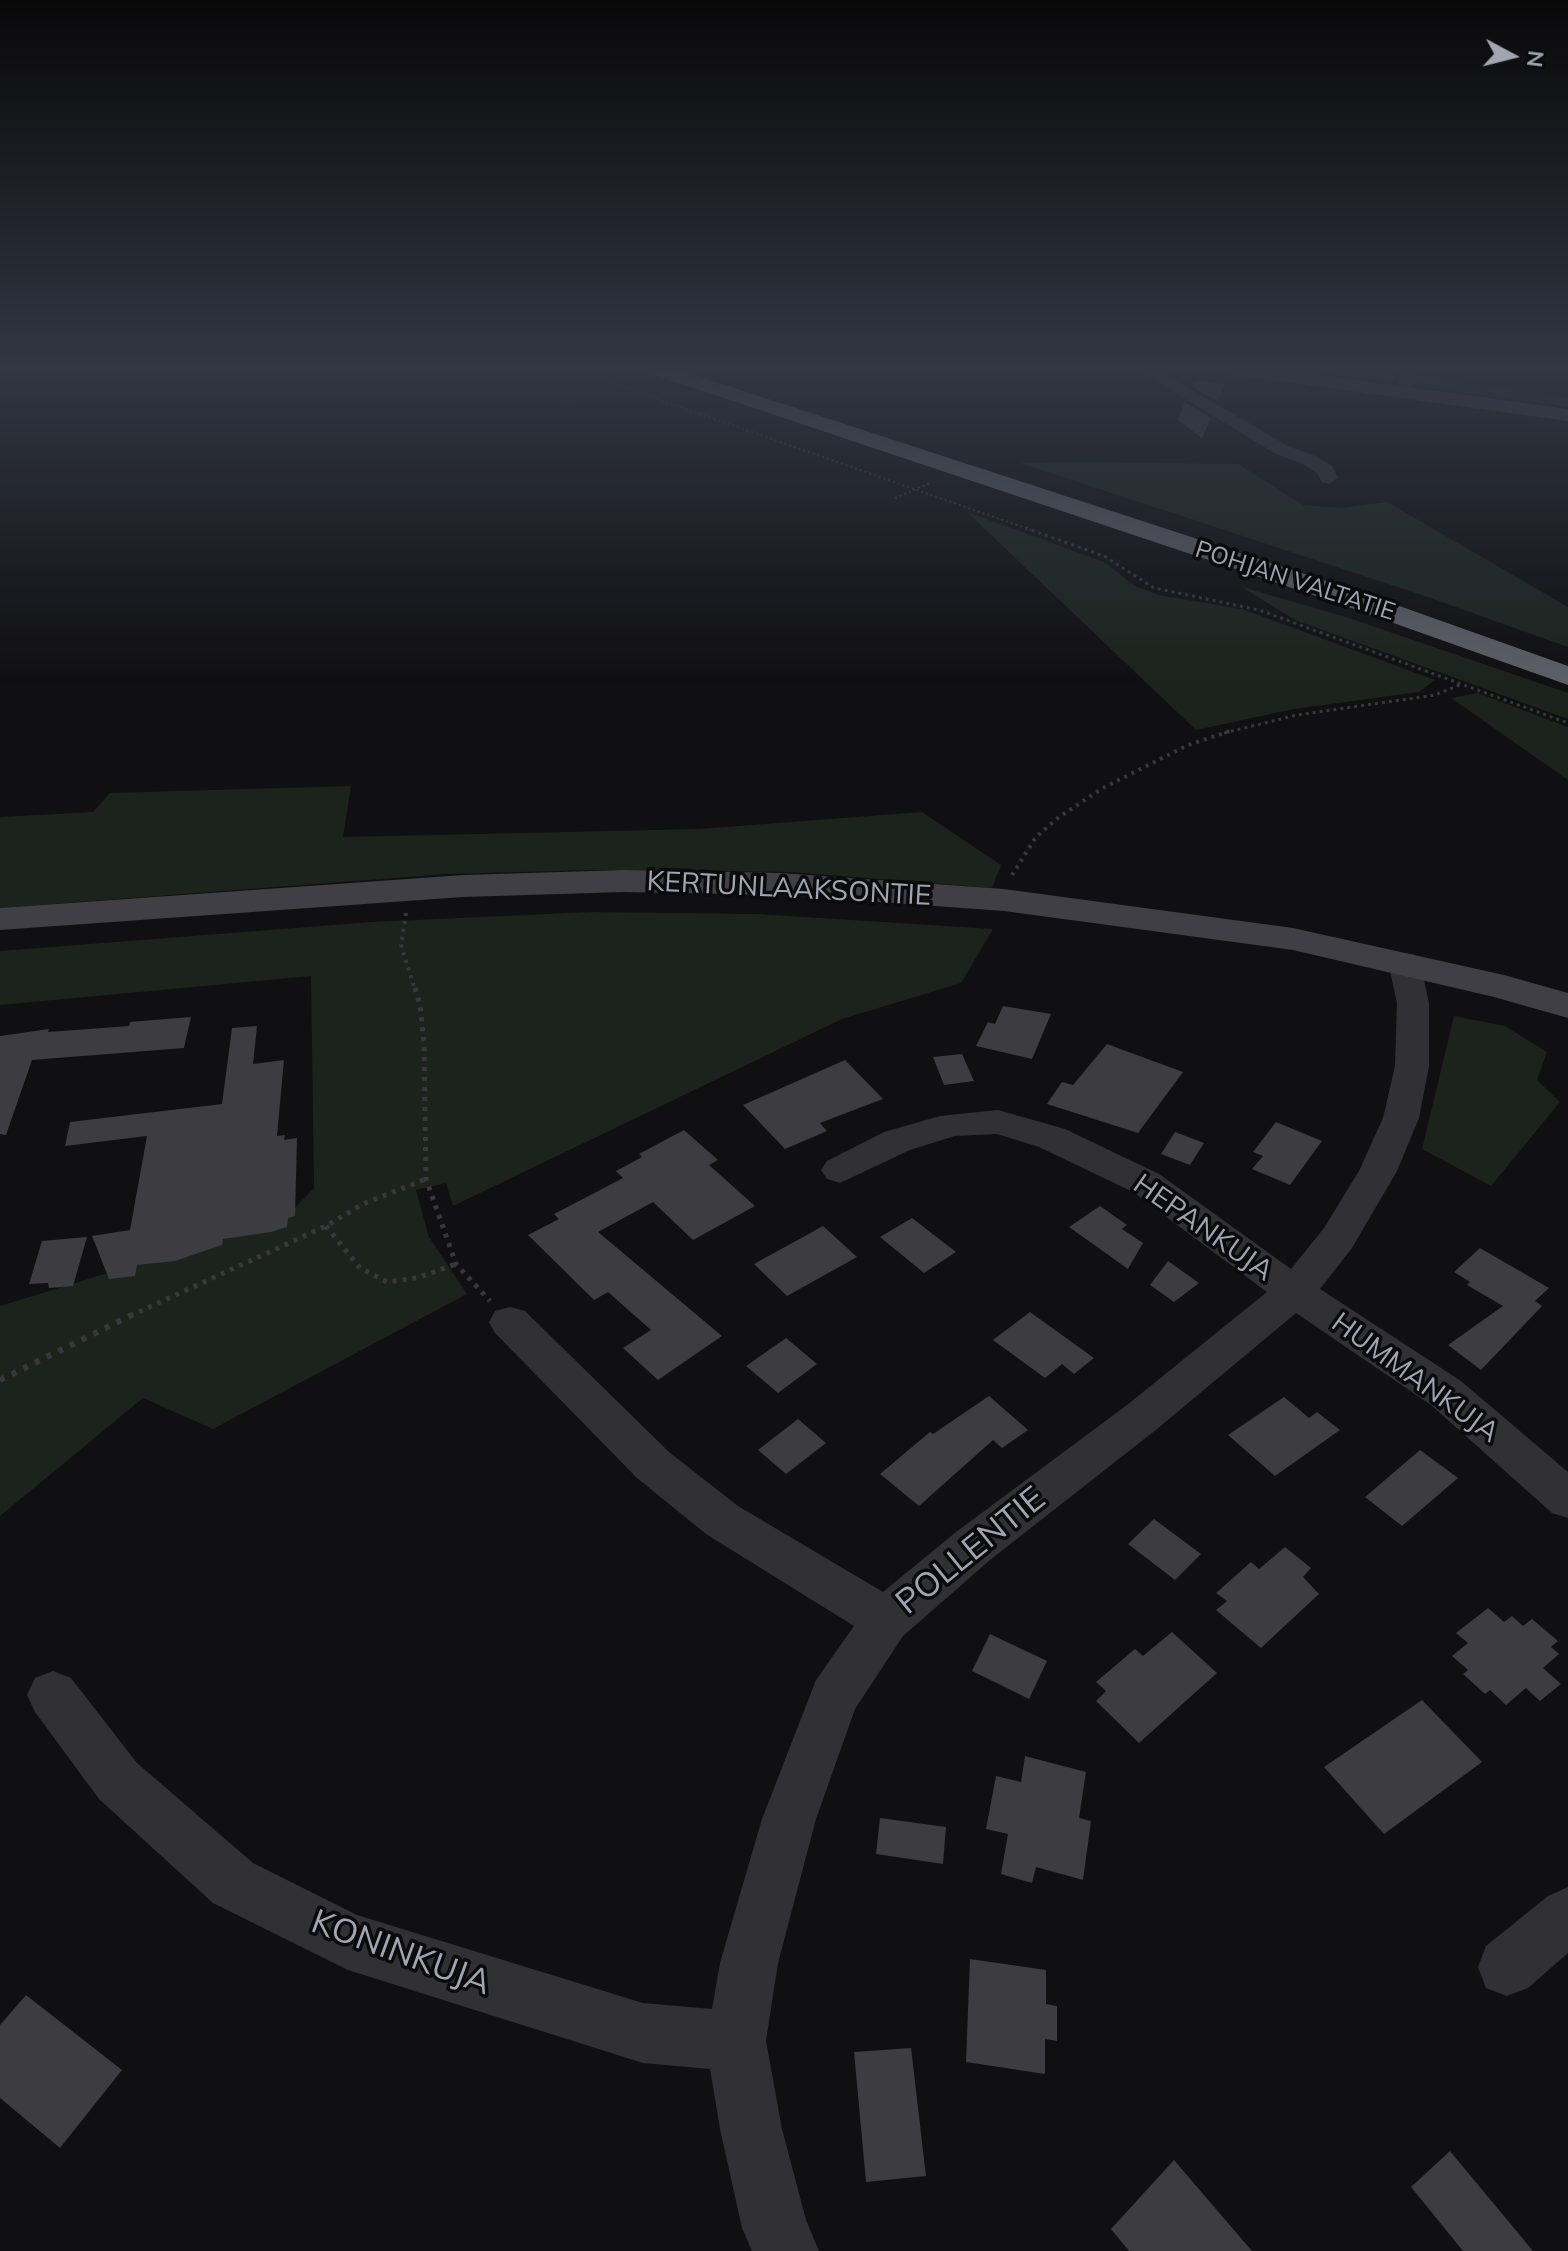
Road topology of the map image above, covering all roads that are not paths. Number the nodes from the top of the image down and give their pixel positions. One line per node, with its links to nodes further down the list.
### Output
1 (974, 474): 4 (highway, POHJAN VALTATIE)
2 (1327, 474): 3 (street)
3 (1329, 478)
4 (1568, 676)
5 (0, 919): 6 (street, KERTUNLAAKSONTIE)
6 (1404, 962): 7 (street, KERTUNLAAKSONTIE); 9 (street, POLLENTIE)
7 (1568, 1006)
8 (840, 1170): 9 (street, HEPANKUJA)
9 (1295, 1292): 11 (street, HUMMANKUJA); 12 (street, POLLENTIE)
10 (510, 1322): 12 (street)
11 (1568, 1499)
12 (886, 1620): 16 (street, POLLENTIE)
13 (53, 1695): 16 (street, KONINKUJA)
14 (1568, 1916): 15 (street)
15 (1507, 1967)
16 (736, 2041): 17 (street, POLLENTIE)
17 (786, 2251)

